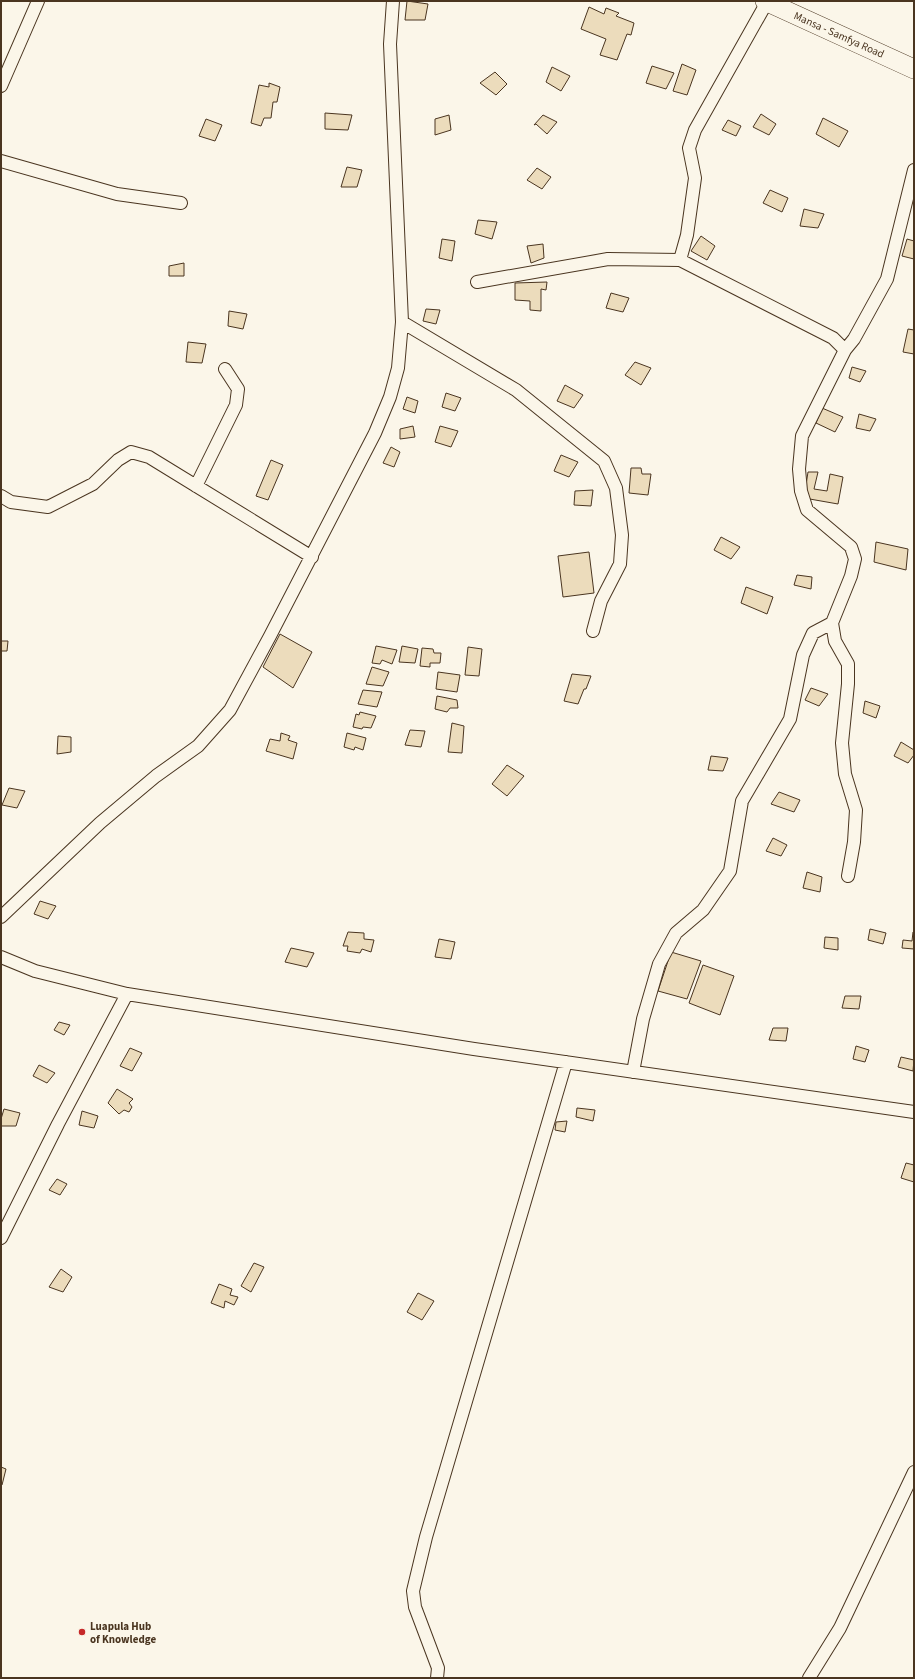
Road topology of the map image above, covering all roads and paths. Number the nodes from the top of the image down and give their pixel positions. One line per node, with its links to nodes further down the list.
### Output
1 (38, 1): 5 (street)
2 (393, 1): 11 (street)
3 (766, 2): 4 (main road, Mansa - Samfya Road); 9 (street)
4 (914, 69)
5 (1, 86)
6 (1, 161): 8 (street)
7 (914, 170): 12 (street)
8 (181, 203)
9 (680, 260): 10 (street); 12 (street)
10 (477, 282)
11 (402, 322): 16 (street); 18 (street)
12 (845, 350): 17 (street)
13 (225, 369): 14 (street)
14 (196, 486): 15 (street); 16 (street)
15 (1, 496)
16 (312, 557): 20 (street)
17 (832, 623): 19 (street); 24 (street)
18 (593, 631)
19 (848, 876)
20 (1, 917)
21 (1, 957): 22 (street)
22 (127, 994): 23 (street); 26 (street)
23 (566, 1062): 24 (street); 28 (street)
24 (632, 1072): 25 (street)
25 (914, 1112)
26 (1, 1238)
27 (914, 1472): 29 (street)
28 (437, 1678)
29 (809, 1678)

